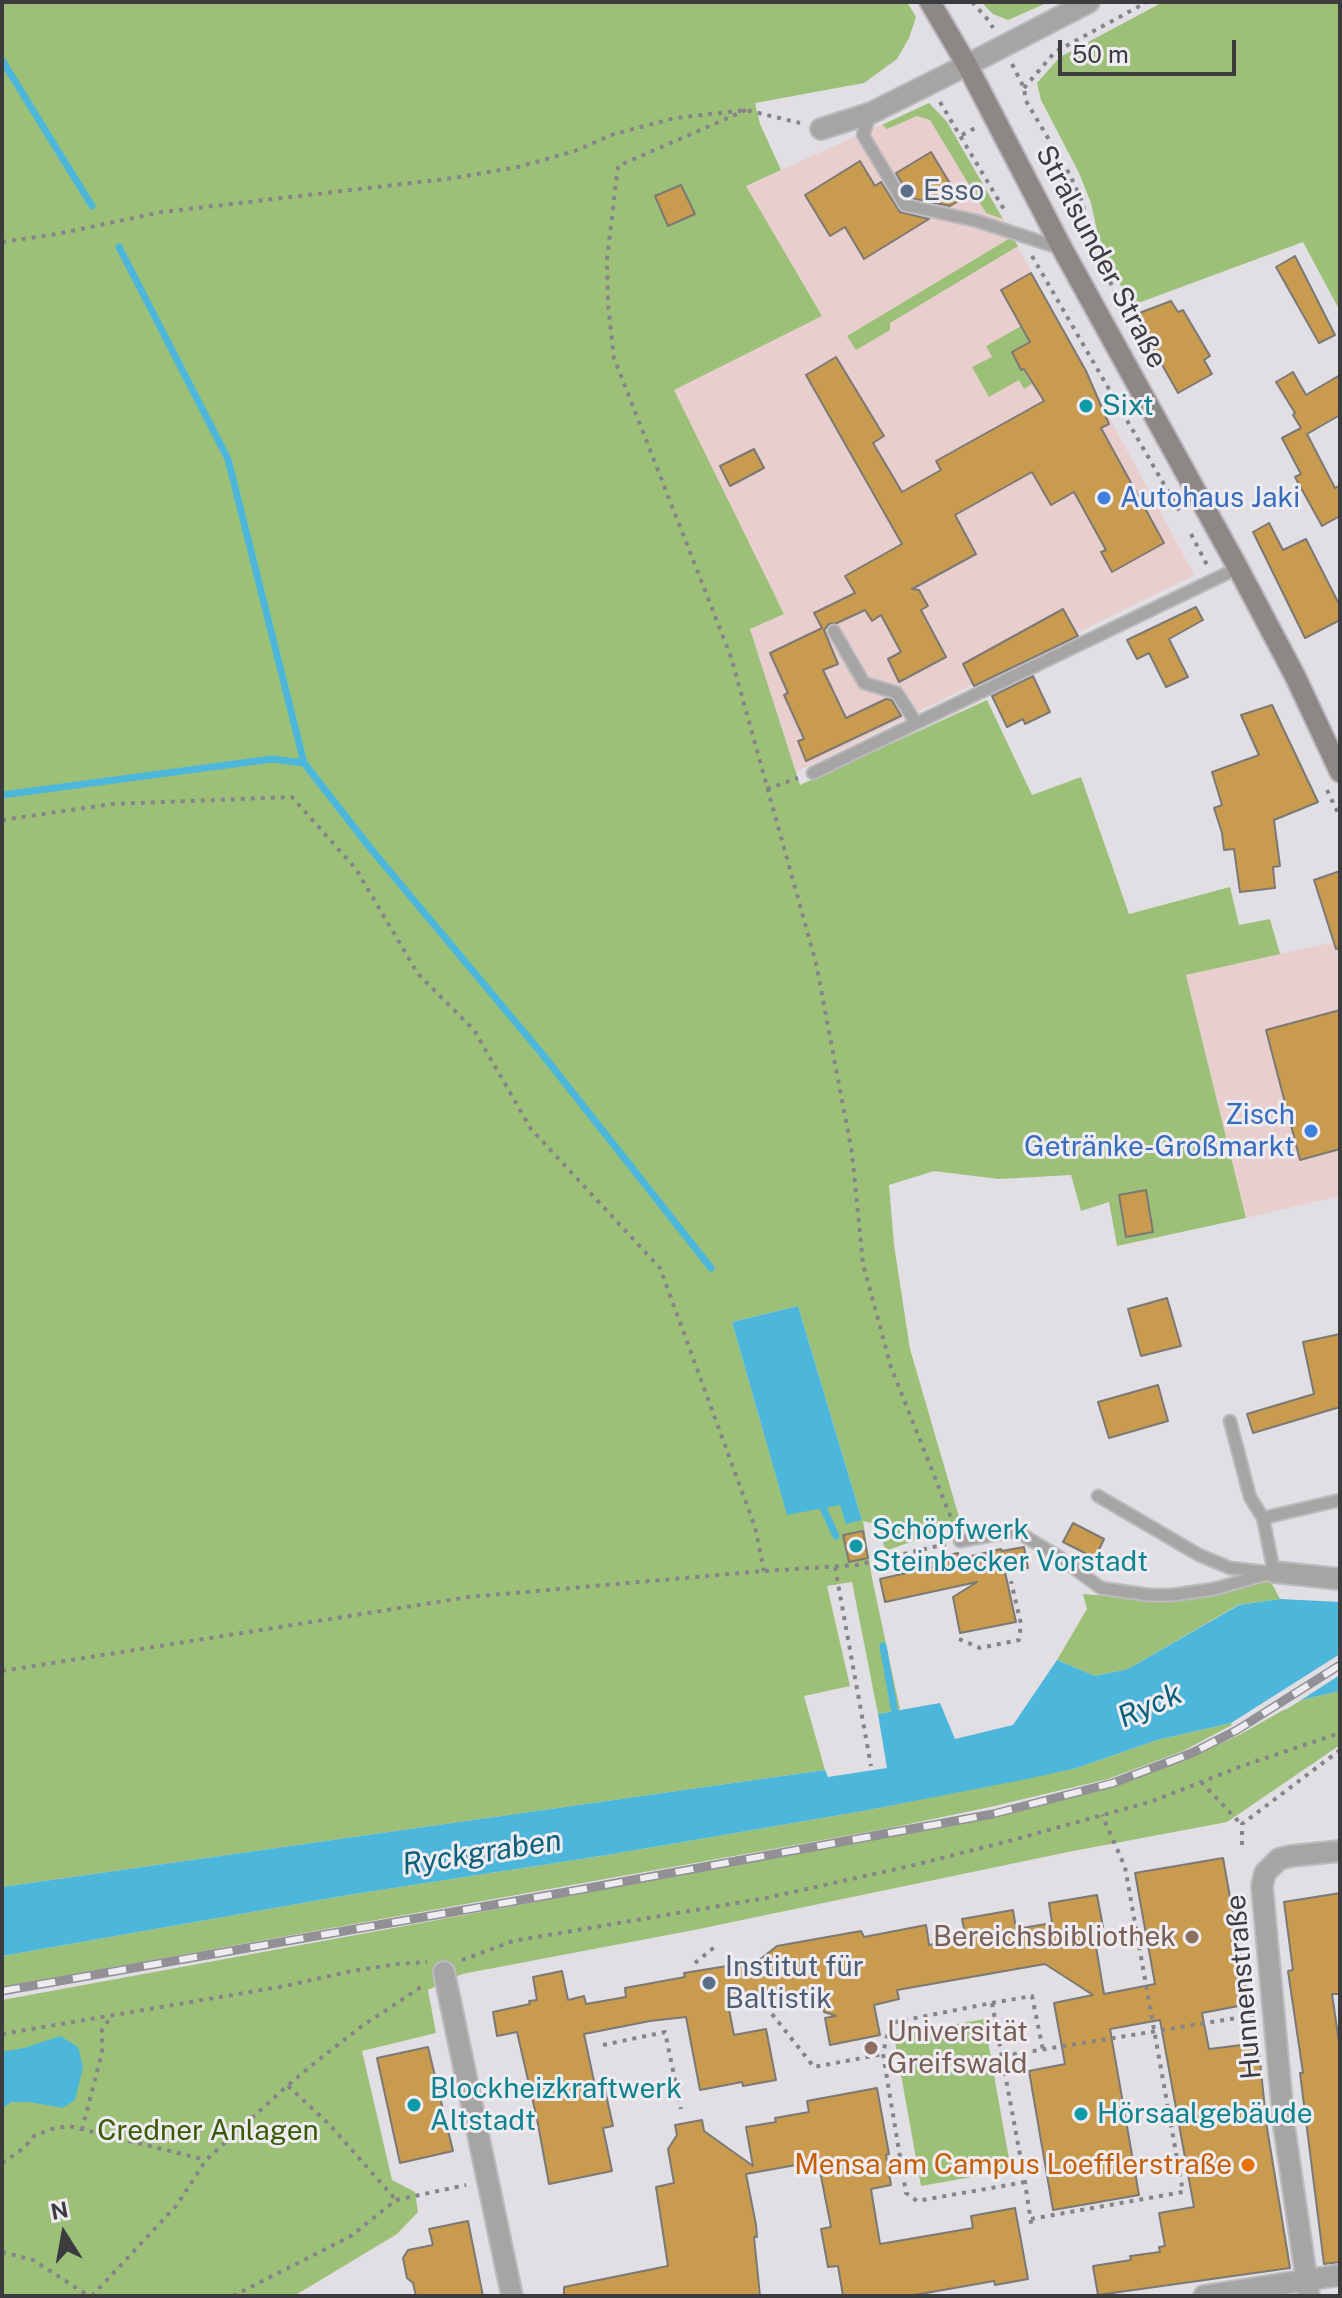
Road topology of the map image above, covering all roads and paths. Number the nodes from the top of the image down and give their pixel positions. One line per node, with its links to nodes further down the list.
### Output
1 (930, 2): 4 (main road, Stralsunder Straße)
2 (1089, 2): 4 (street)
3 (1147, 2): 12 (path)
4 (967, 65): 5 (street); 11 (main road, Stralsunder Straße)
5 (930, 84): 7 (street); 9 (path)
6 (746, 110): 8 (path); 10 (path); 21 (path)
7 (871, 113): 8 (street); 9 (lane)
8 (821, 129)
9 (1019, 235): 11 (lane); 13 (path)
10 (2, 242)
11 (1063, 250): 15 (main road, Stralsunder Straße)
12 (1121, 309)
13 (1180, 512)
14 (1188, 526): 16 (path)
15 (1238, 568): 16 (lane); 20 (main road, Stralsunder Straße)
16 (1215, 580): 18 (lane)
17 (834, 631): 18 (lane)
18 (916, 723): 19 (lane)
19 (813, 773): 21 (path)
20 (1332, 777): 22 (path)
21 (767, 789): 28 (path)
22 (1340, 817)
23 (2, 820): 31 (path)
24 (1230, 1421): 27 (lane)
25 (1098, 1496): 32 (lane)
26 (1340, 1500): 27 (lane)
27 (1263, 1518): 32 (lane)
28 (952, 1519)
29 (960, 1541): 30 (path); 32 (lane)
30 (835, 1567): 31 (path); 39 (path)
31 (764, 1571): 36 (path)
32 (1274, 1572): 33 (street)
33 (1340, 1579)
34 (1011, 1581): 35 (path)
35 (959, 1639)
36 (2, 1671)
37 (1340, 1733): 40 (path)
38 (1340, 1750): 42 (path)
39 (871, 1766)
40 (1201, 1782): 41 (path); 42 (path)
41 (1101, 1815): 46 (path); 53 (path)
42 (1242, 1824): 43 (path)
43 (1242, 1845)
44 (1340, 1851): 50 (street, Hunnenstraße)
45 (717, 1945): 47 (path)
46 (461, 1960): 48 (path); 48 (path)
47 (695, 1963)
48 (444, 1964): 52 (path); 59 (path); 64 (street)
49 (992, 2003): 56 (path); 57 (path); 58 (path)
50 (1273, 2012): 53 (path); 71 (street, Hunnenstraße)
51 (772, 2014): 57 (path)
52 (113, 2015): 54 (path); 61 (path)
53 (1154, 2032): 56 (path); 67 (path)
54 (2, 2034)
55 (603, 2045): 60 (path)
56 (1043, 2050): 58 (path)
57 (883, 2054): 65 (path)
58 (1002, 2056): 65 (path)
59 (287, 2086): 62 (path); 66 (path)
60 (681, 2109)
61 (82, 2130): 62 (path); 63 (path)
62 (206, 2160): 72 (path)
63 (2, 2163)
64 (486, 2180): 66 (path); 74 (street)
65 (1025, 2182): 67 (path)
66 (396, 2200): 73 (path)
67 (1031, 2219): 68 (path)
68 (1032, 2229)
69 (2, 2252): 72 (path)
70 (1340, 2275): 71 (street)
71 (1308, 2288): 75 (street)
72 (90, 2296)
73 (233, 2296)
74 (512, 2296)
75 (1204, 2296)

